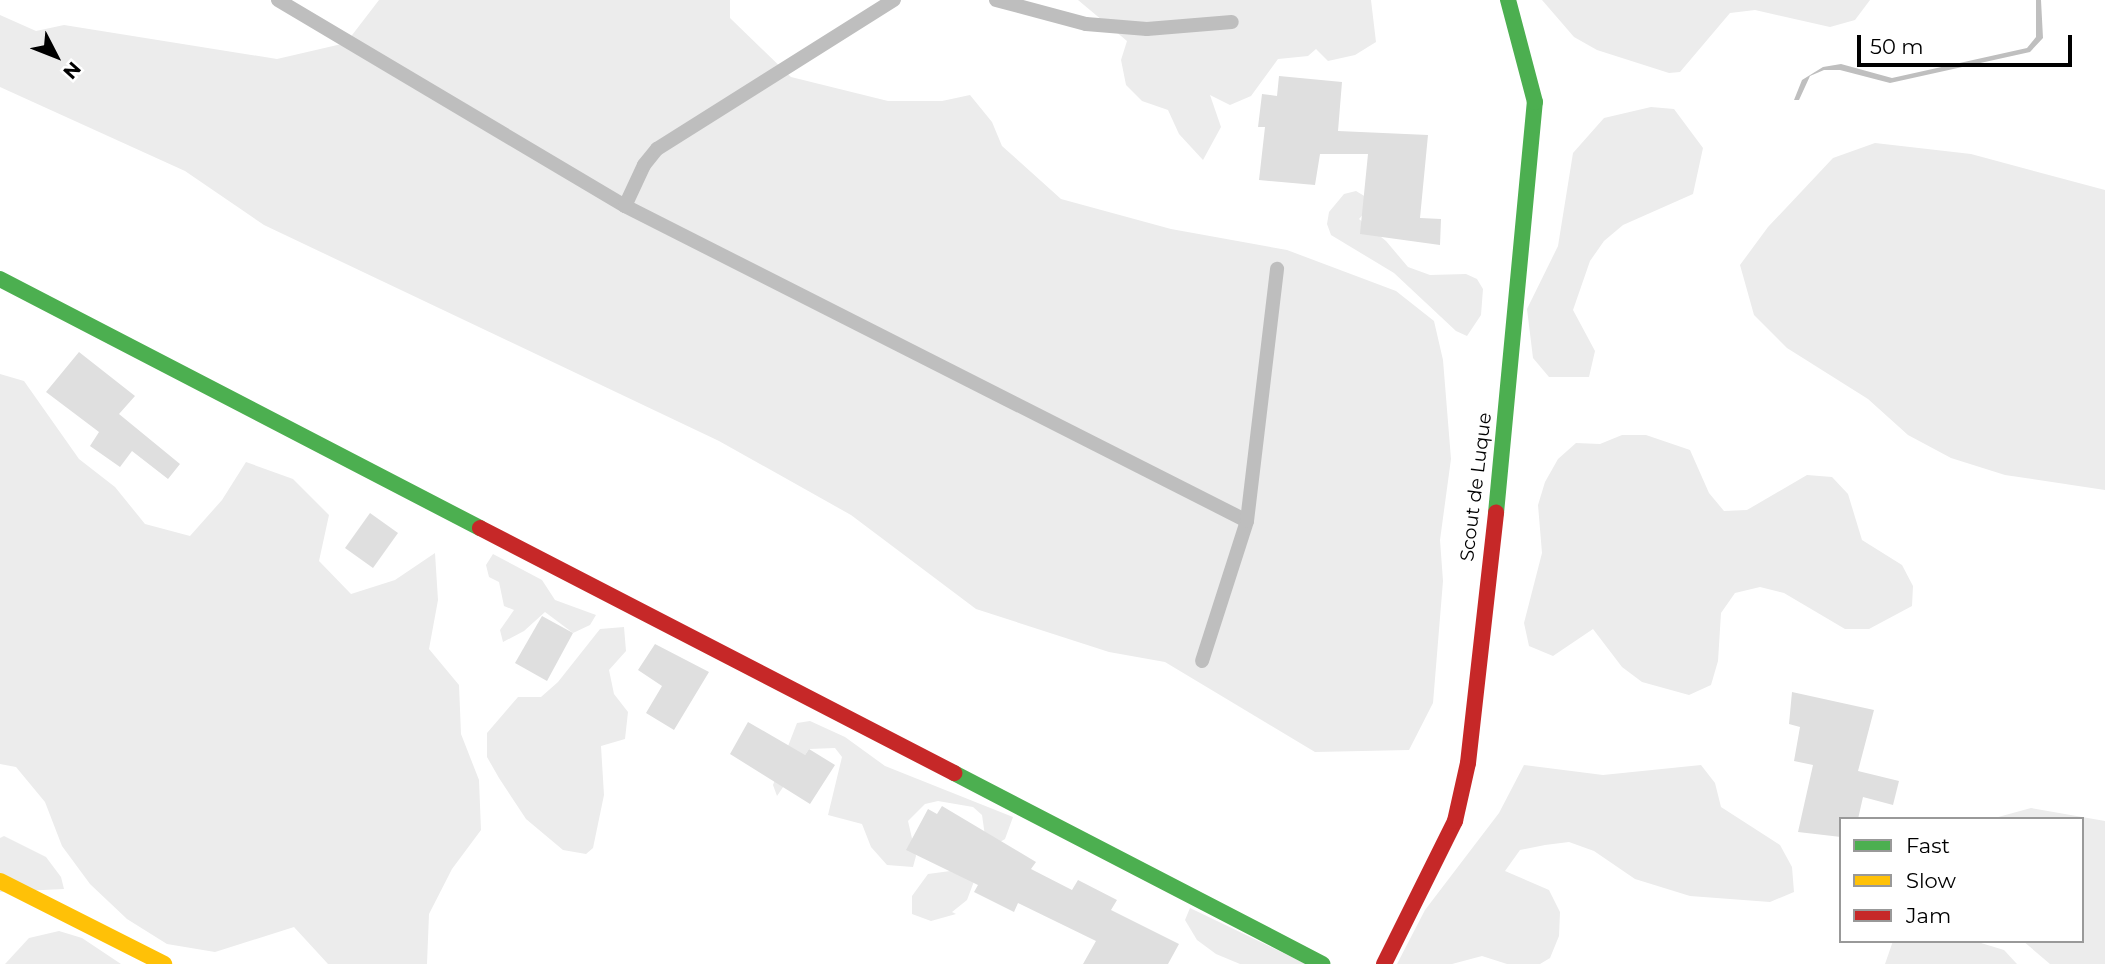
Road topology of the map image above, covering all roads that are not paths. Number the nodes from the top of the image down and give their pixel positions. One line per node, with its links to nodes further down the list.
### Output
1 (278, 0): 6 (lane)
2 (894, 0): 6 (lane)
3 (996, 0): 5 (lane)
4 (1508, 0): 14 (street, Scout de Luque)
5 (1232, 22)
6 (625, 206): 9 (lane)
7 (1277, 269): 9 (lane)
8 (0, 279): 13 (street)
9 (1247, 521): 10 (lane)
10 (1202, 661)
11 (0, 881): 12 (street)
12 (164, 964)
13 (1322, 964)
14 (1384, 964)

